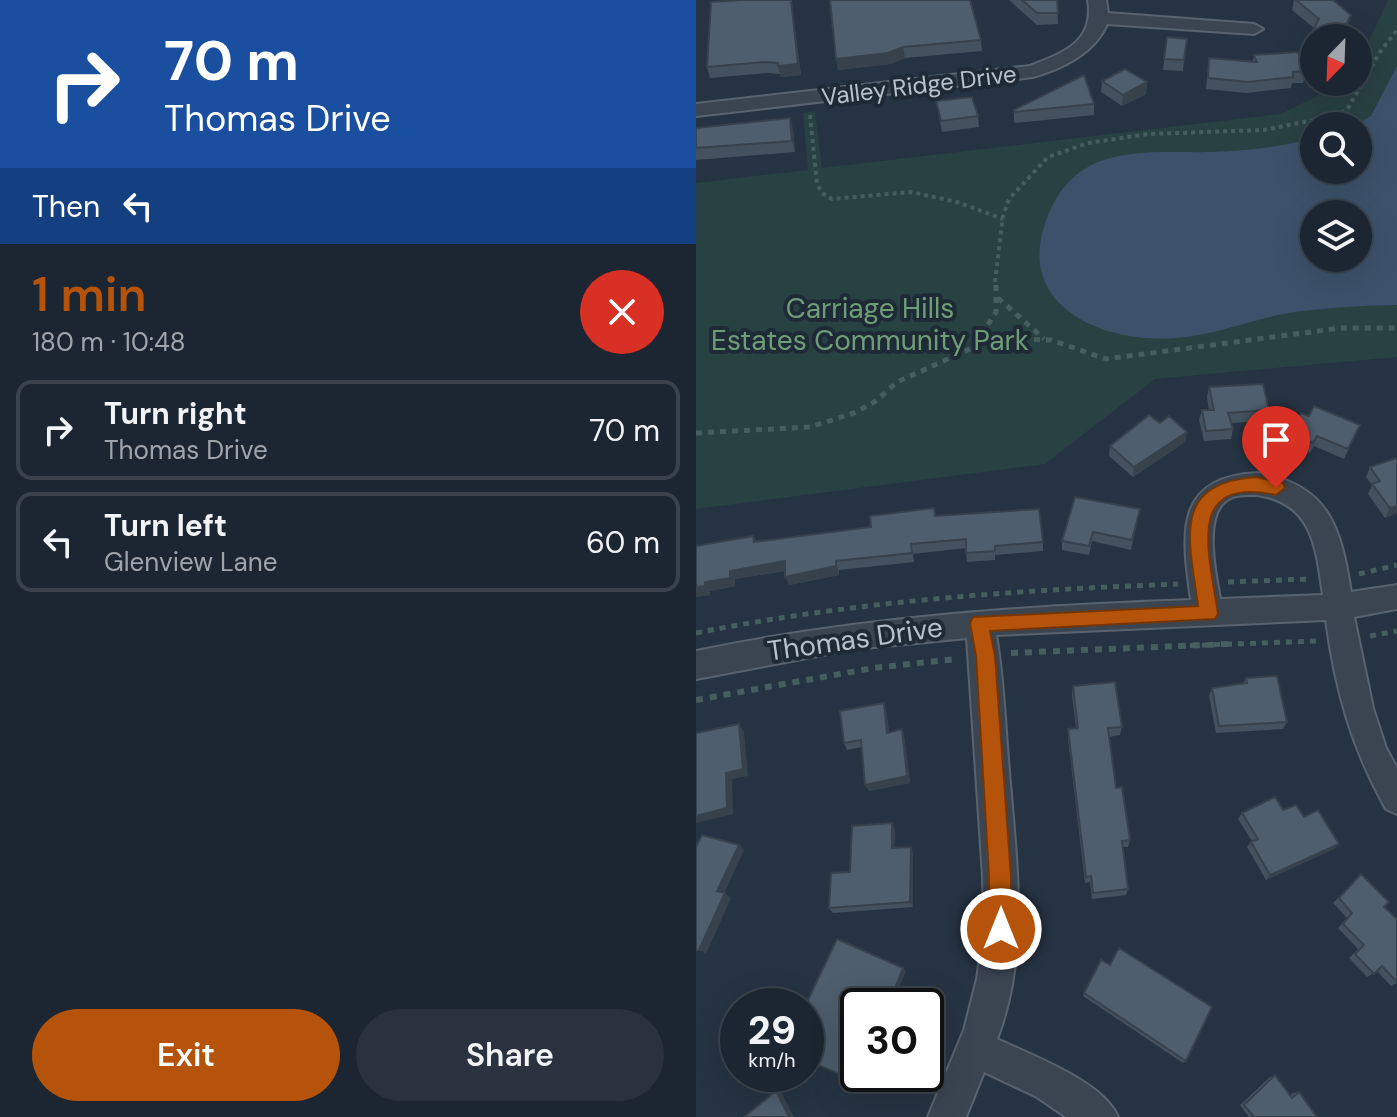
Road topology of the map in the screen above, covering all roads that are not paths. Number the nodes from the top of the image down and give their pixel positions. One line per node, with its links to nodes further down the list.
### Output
1 (1099, 9): 2 (street); 3 (street, Valley Ridge Drive)
2 (1254, 29)
3 (696, 110)
4 (1397, 597): 5 (street, Thomas Drive)
5 (1338, 607): 6 (street, Thomas Drive); 6 (street); 9 (street)
6 (1208, 614): 7 (street, Thomas Drive)
7 (982, 640): 8 (street, Thomas Drive); 10 (street)
8 (696, 665)
9 (1397, 798)
10 (976, 1049): 11 (street); 12 (street)
11 (947, 1117)
12 (1099, 1117)

